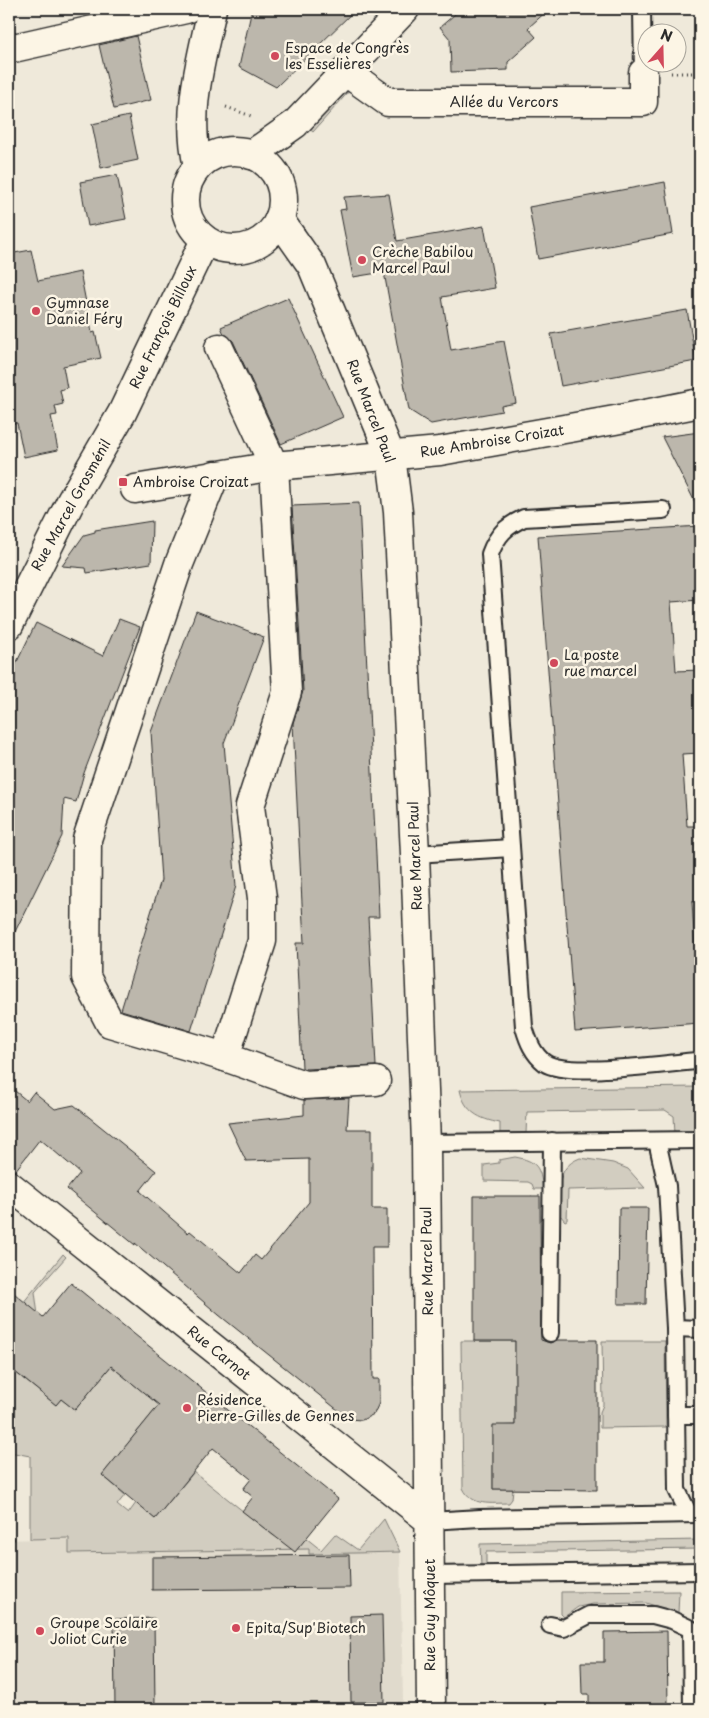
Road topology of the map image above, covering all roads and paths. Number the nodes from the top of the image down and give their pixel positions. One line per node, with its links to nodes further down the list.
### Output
1 (186, 9): 6 (street)
2 (212, 9): 12 (street)
3 (405, 9): 8 (street)
4 (642, 9): 9 (lane)
5 (700, 9): 7 (path)
6 (9, 49)
7 (700, 66)
8 (346, 72): 9 (street, Allée du Vercors); 10 (street)
9 (642, 73)
10 (295, 124): 11 (street); 13 (street)
11 (251, 155): 12 (street); 13 (street)
12 (198, 166): 15 (street)
13 (280, 183): 14 (street)
14 (280, 219): 15 (street); 19 (street, Rue Marcel Paul)
15 (205, 240): 18 (street, Rue François Billoux)
16 (220, 348): 20 (street)
17 (700, 403): 19 (street, Rue Ambroise Croizat)
18 (122, 412): 24 (street, Rue Marcel Grosménil)
19 (391, 456): 20 (street, Rue Ambroise Croizat); 26 (street, Rue Marcel Paul)
20 (274, 466): 21 (street, Rue Ambroise Croizat); 27 (street)
21 (215, 475): 22 (street, Rue Ambroise Croizat); 27 (street)
22 (134, 489)
23 (663, 510): 25 (lane)
24 (10, 618)
25 (511, 848): 26 (lane); 28 (lane)
26 (415, 854): 33 (street, Rue Marcel Paul)
27 (225, 1057): 29 (street)
28 (698, 1061)
29 (376, 1081)
30 (658, 1140): 31 (lane); 32 (lane); 35 (lane)
31 (700, 1140)
32 (552, 1141): 33 (lane); 37 (lane)
33 (426, 1143): 41 (street, Rue Marcel Paul)
34 (9, 1185): 41 (street, Rue Carnot)
35 (675, 1328): 36 (lane); 38 (lane)
36 (700, 1328)
37 (550, 1333)
38 (676, 1415): 39 (lane); 40 (lane)
39 (700, 1415)
40 (695, 1514): 41 (lane)
41 (430, 1521): 45 (street, Rue Guy Môquet)
42 (9, 1539): 43 (path)
43 (16, 1539)
44 (700, 1571): 45 (lane)
45 (430, 1575): 47 (street, Rue Guy Môquet)
46 (550, 1625): 48 (lane)
47 (431, 1709)
48 (692, 1709)

